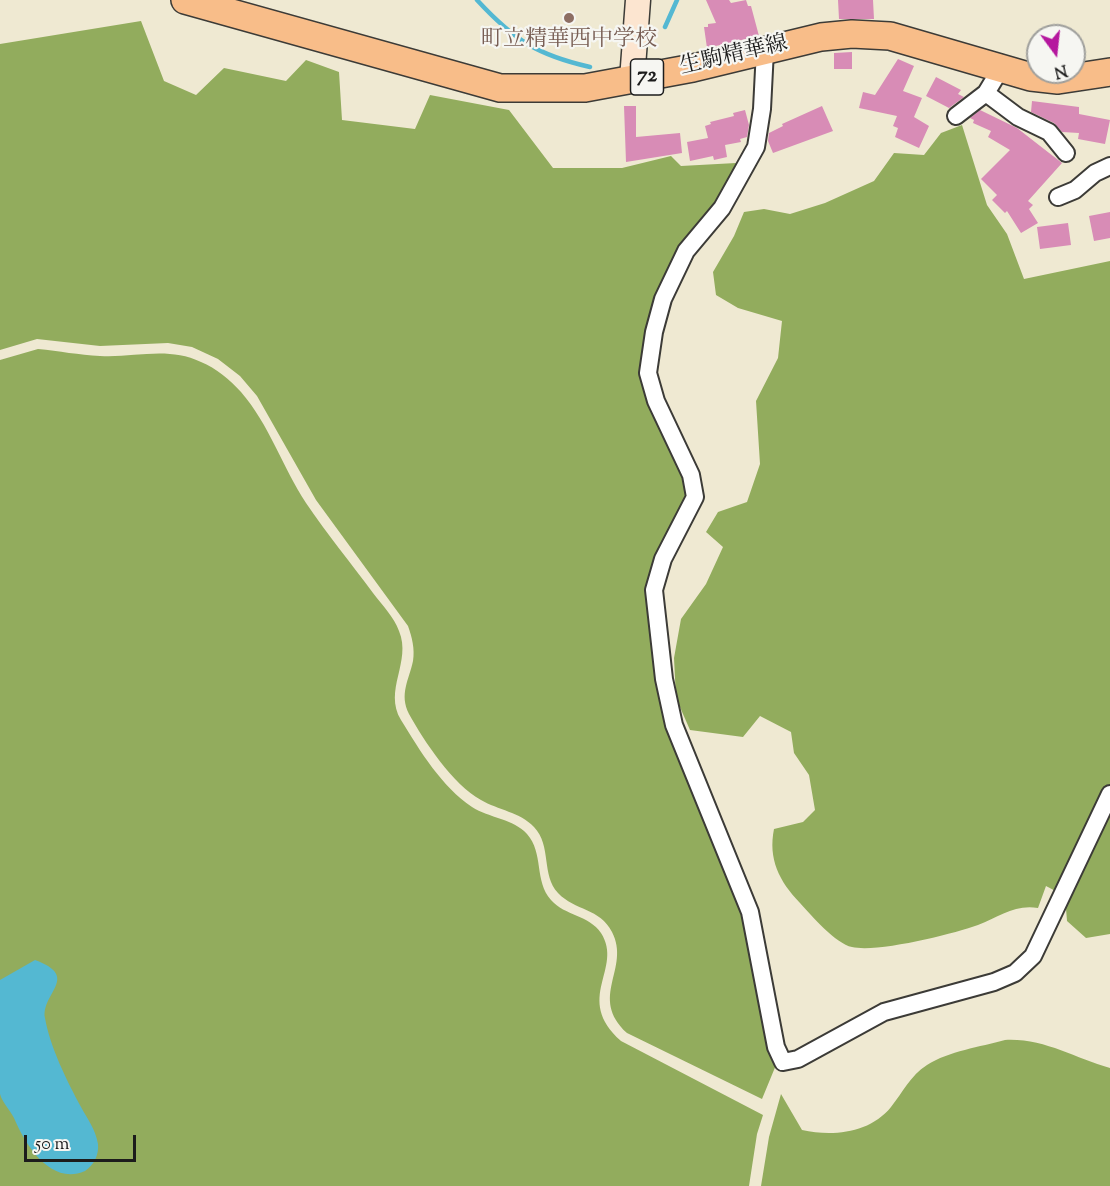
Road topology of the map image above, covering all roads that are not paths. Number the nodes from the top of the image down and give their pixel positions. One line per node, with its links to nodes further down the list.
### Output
1 (185, 0): 5 (main road, 生駒精華線 / 72)
2 (638, 0): 5 (street)
3 (765, 50): 5 (main road, 生駒精華線 / 72); 6 (main road, 生駒精華線 / 72); 11 (street)
4 (1110, 72): 6 (main road, 生駒精華線 / 72)
5 (632, 80)
6 (993, 82): 7 (street); 8 (street)
7 (956, 116)
8 (1066, 153)
9 (1110, 166): 10 (street)
10 (1058, 196)
11 (1110, 794)

